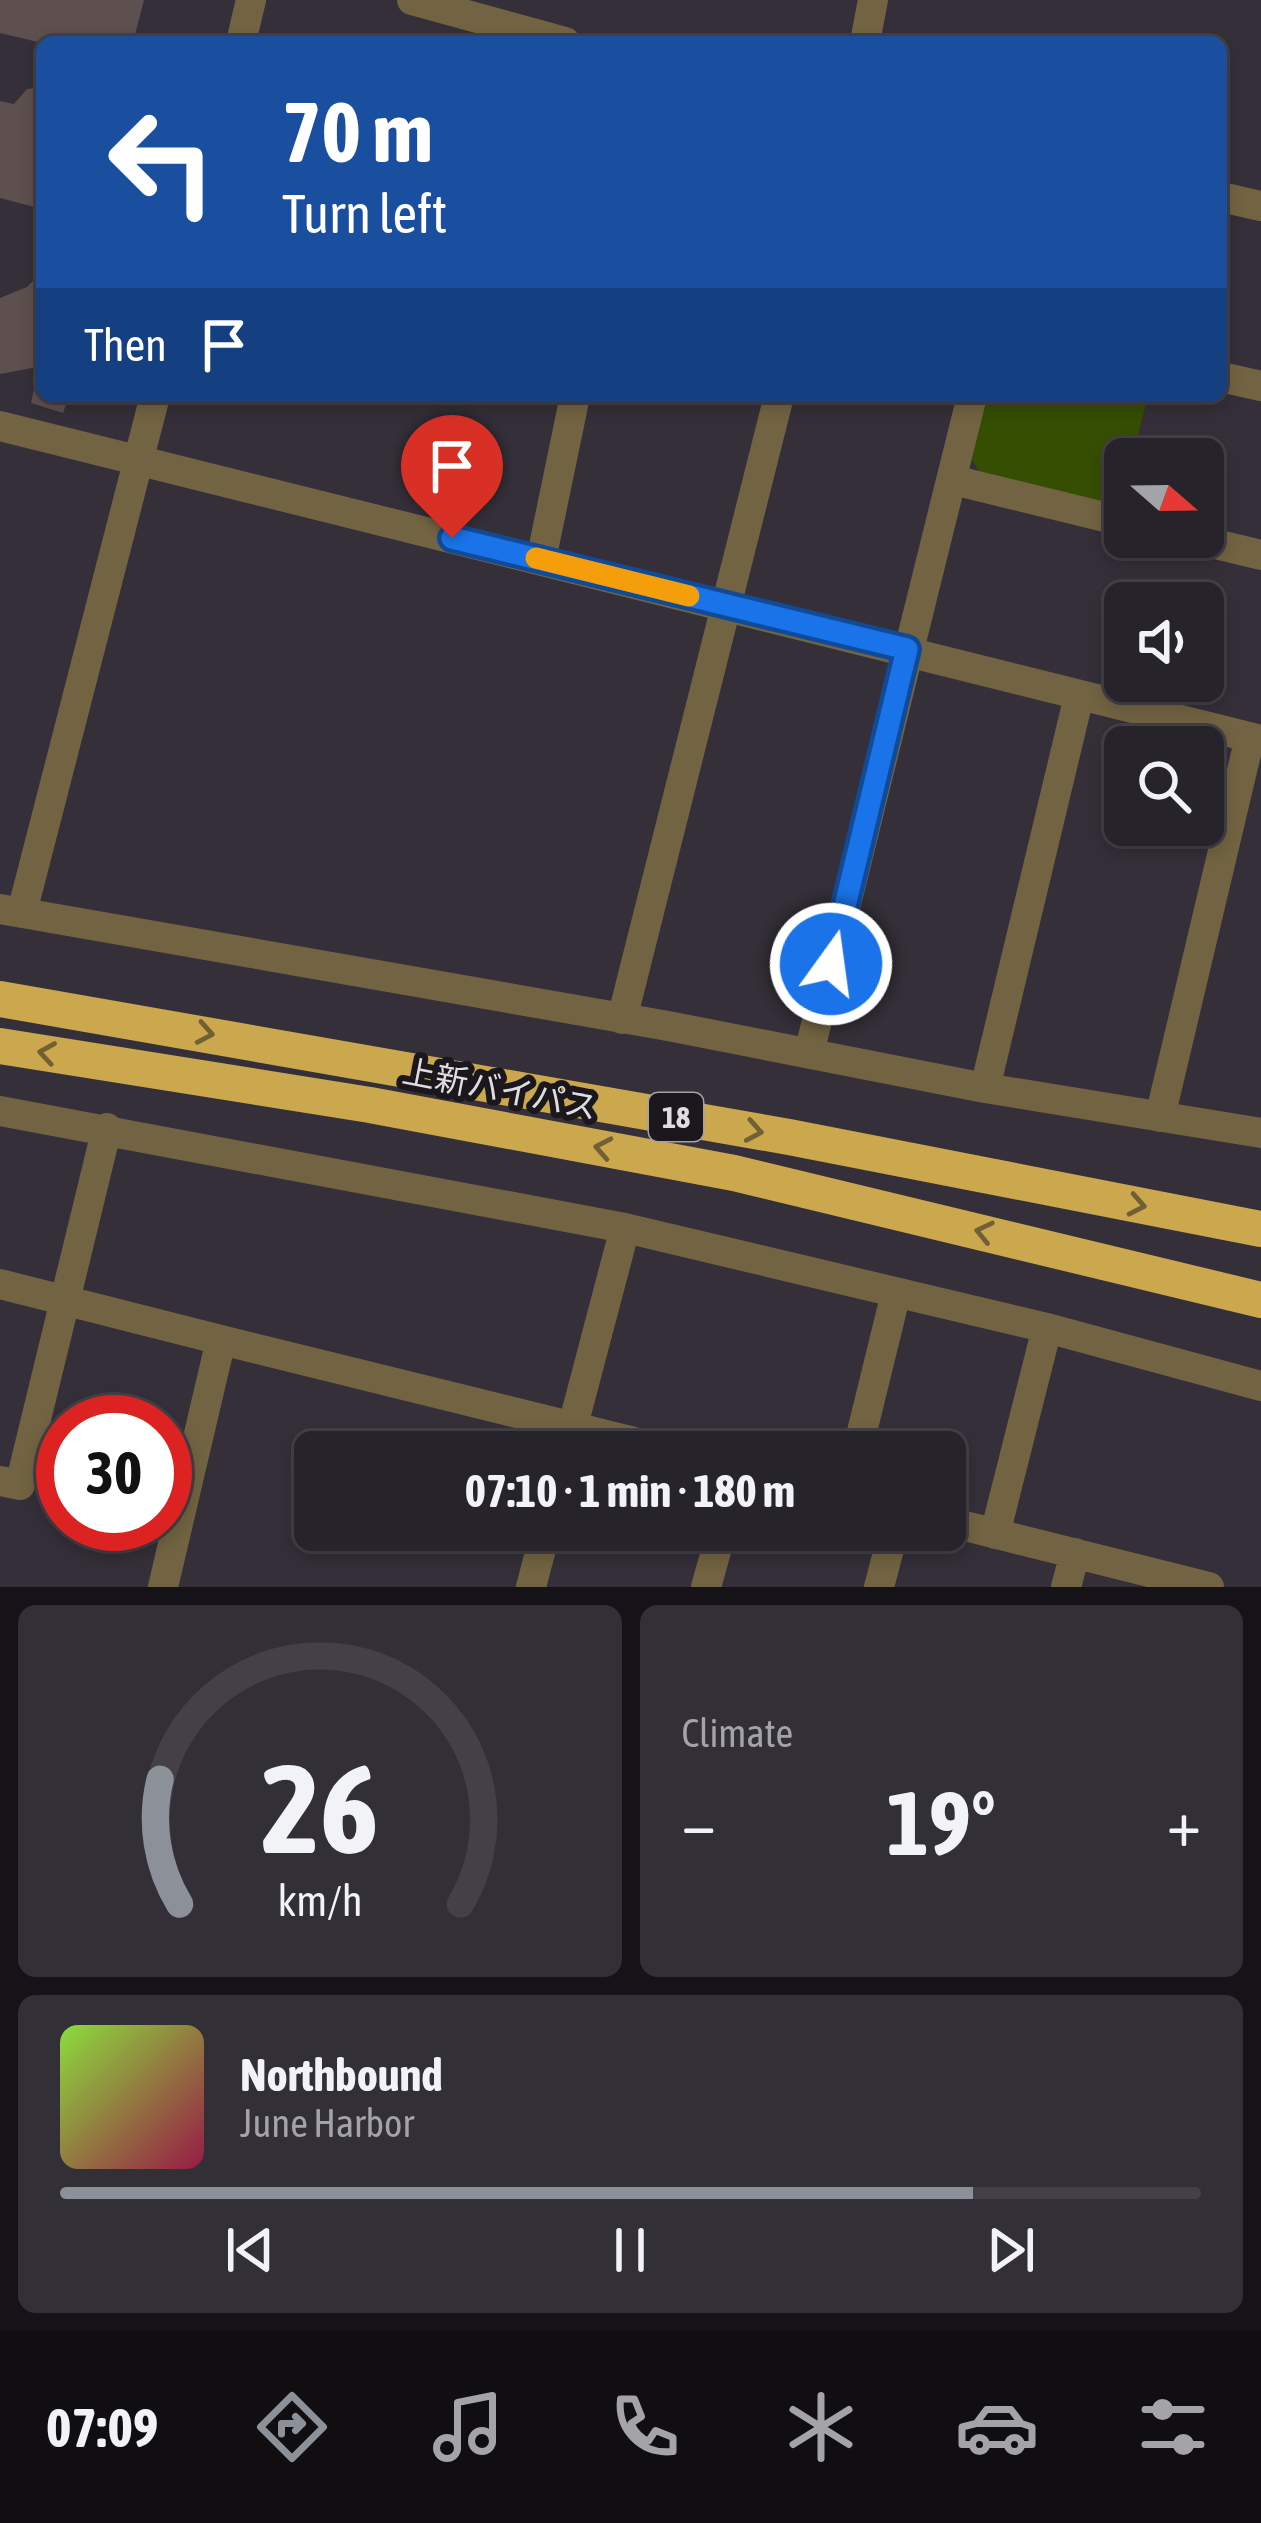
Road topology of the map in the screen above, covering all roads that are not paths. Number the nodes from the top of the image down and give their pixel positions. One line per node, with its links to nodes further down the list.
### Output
1 (251, 0): 4 (street)
2 (412, 0): 5 (street)
3 (873, 0): 6 (street)
4 (242, 36)
5 (543, 36)
6 (866, 36)
7 (1227, 198): 8 (street)
8 (1261, 206)
9 (1227, 378): 10 (street)
10 (1261, 386)
11 (154, 402): 16 (street)
12 (574, 402): 21 (street)
13 (776, 402): 22 (street)
14 (971, 402): 17 (street)
15 (0, 426): 16 (street)
16 (140, 459): 21 (street); 26 (street)
17 (953, 480): 18 (street); 23 (street)
18 (1104, 517)
19 (1224, 546): 20 (street)
20 (1261, 555)
21 (541, 560): 22 (street)
22 (724, 605): 23 (street); 28 (street)
23 (907, 649): 24 (street); 30 (street)
24 (1078, 696): 25 (street); 31 (street)
25 (1256, 738): 33 (street)
26 (11, 911): 28 (street)
27 (0, 998): 37 (highway, 上新バイパス / 18, one-way to 37)
28 (622, 1019): 30 (street)
29 (0, 1046): 41 (highway, 上新バイパス / 18, one-way to 29)
30 (809, 1053): 31 (street)
31 (985, 1088): 33 (street)
32 (0, 1111): 34 (street)
33 (1160, 1117): 35 (street)
34 (107, 1128): 36 (street); 40 (street)
35 (1261, 1133)
36 (625, 1228): 39 (street); 46 (street)
37 (1261, 1229)
38 (0, 1284): 40 (street)
39 (896, 1293): 42 (street); 47 (street)
40 (63, 1300): 43 (street); 48 (street)
41 (1261, 1300)
42 (1047, 1328): 44 (street); 50 (street)
43 (221, 1340): 45 (street); 55 (street)
44 (1261, 1386)
45 (542, 1431)
46 (572, 1431)
47 (862, 1431)
48 (0, 1480)
49 (966, 1526): 50 (street)
50 (995, 1534): 54 (street)
51 (540, 1551): 56 (street)
52 (716, 1551): 57 (street)
53 (888, 1551): 58 (street)
54 (1075, 1553): 59 (street); 60 (street)
55 (163, 1587)
56 (531, 1587)
57 (706, 1587)
58 (879, 1587)
59 (1066, 1587)
60 (1209, 1587)

